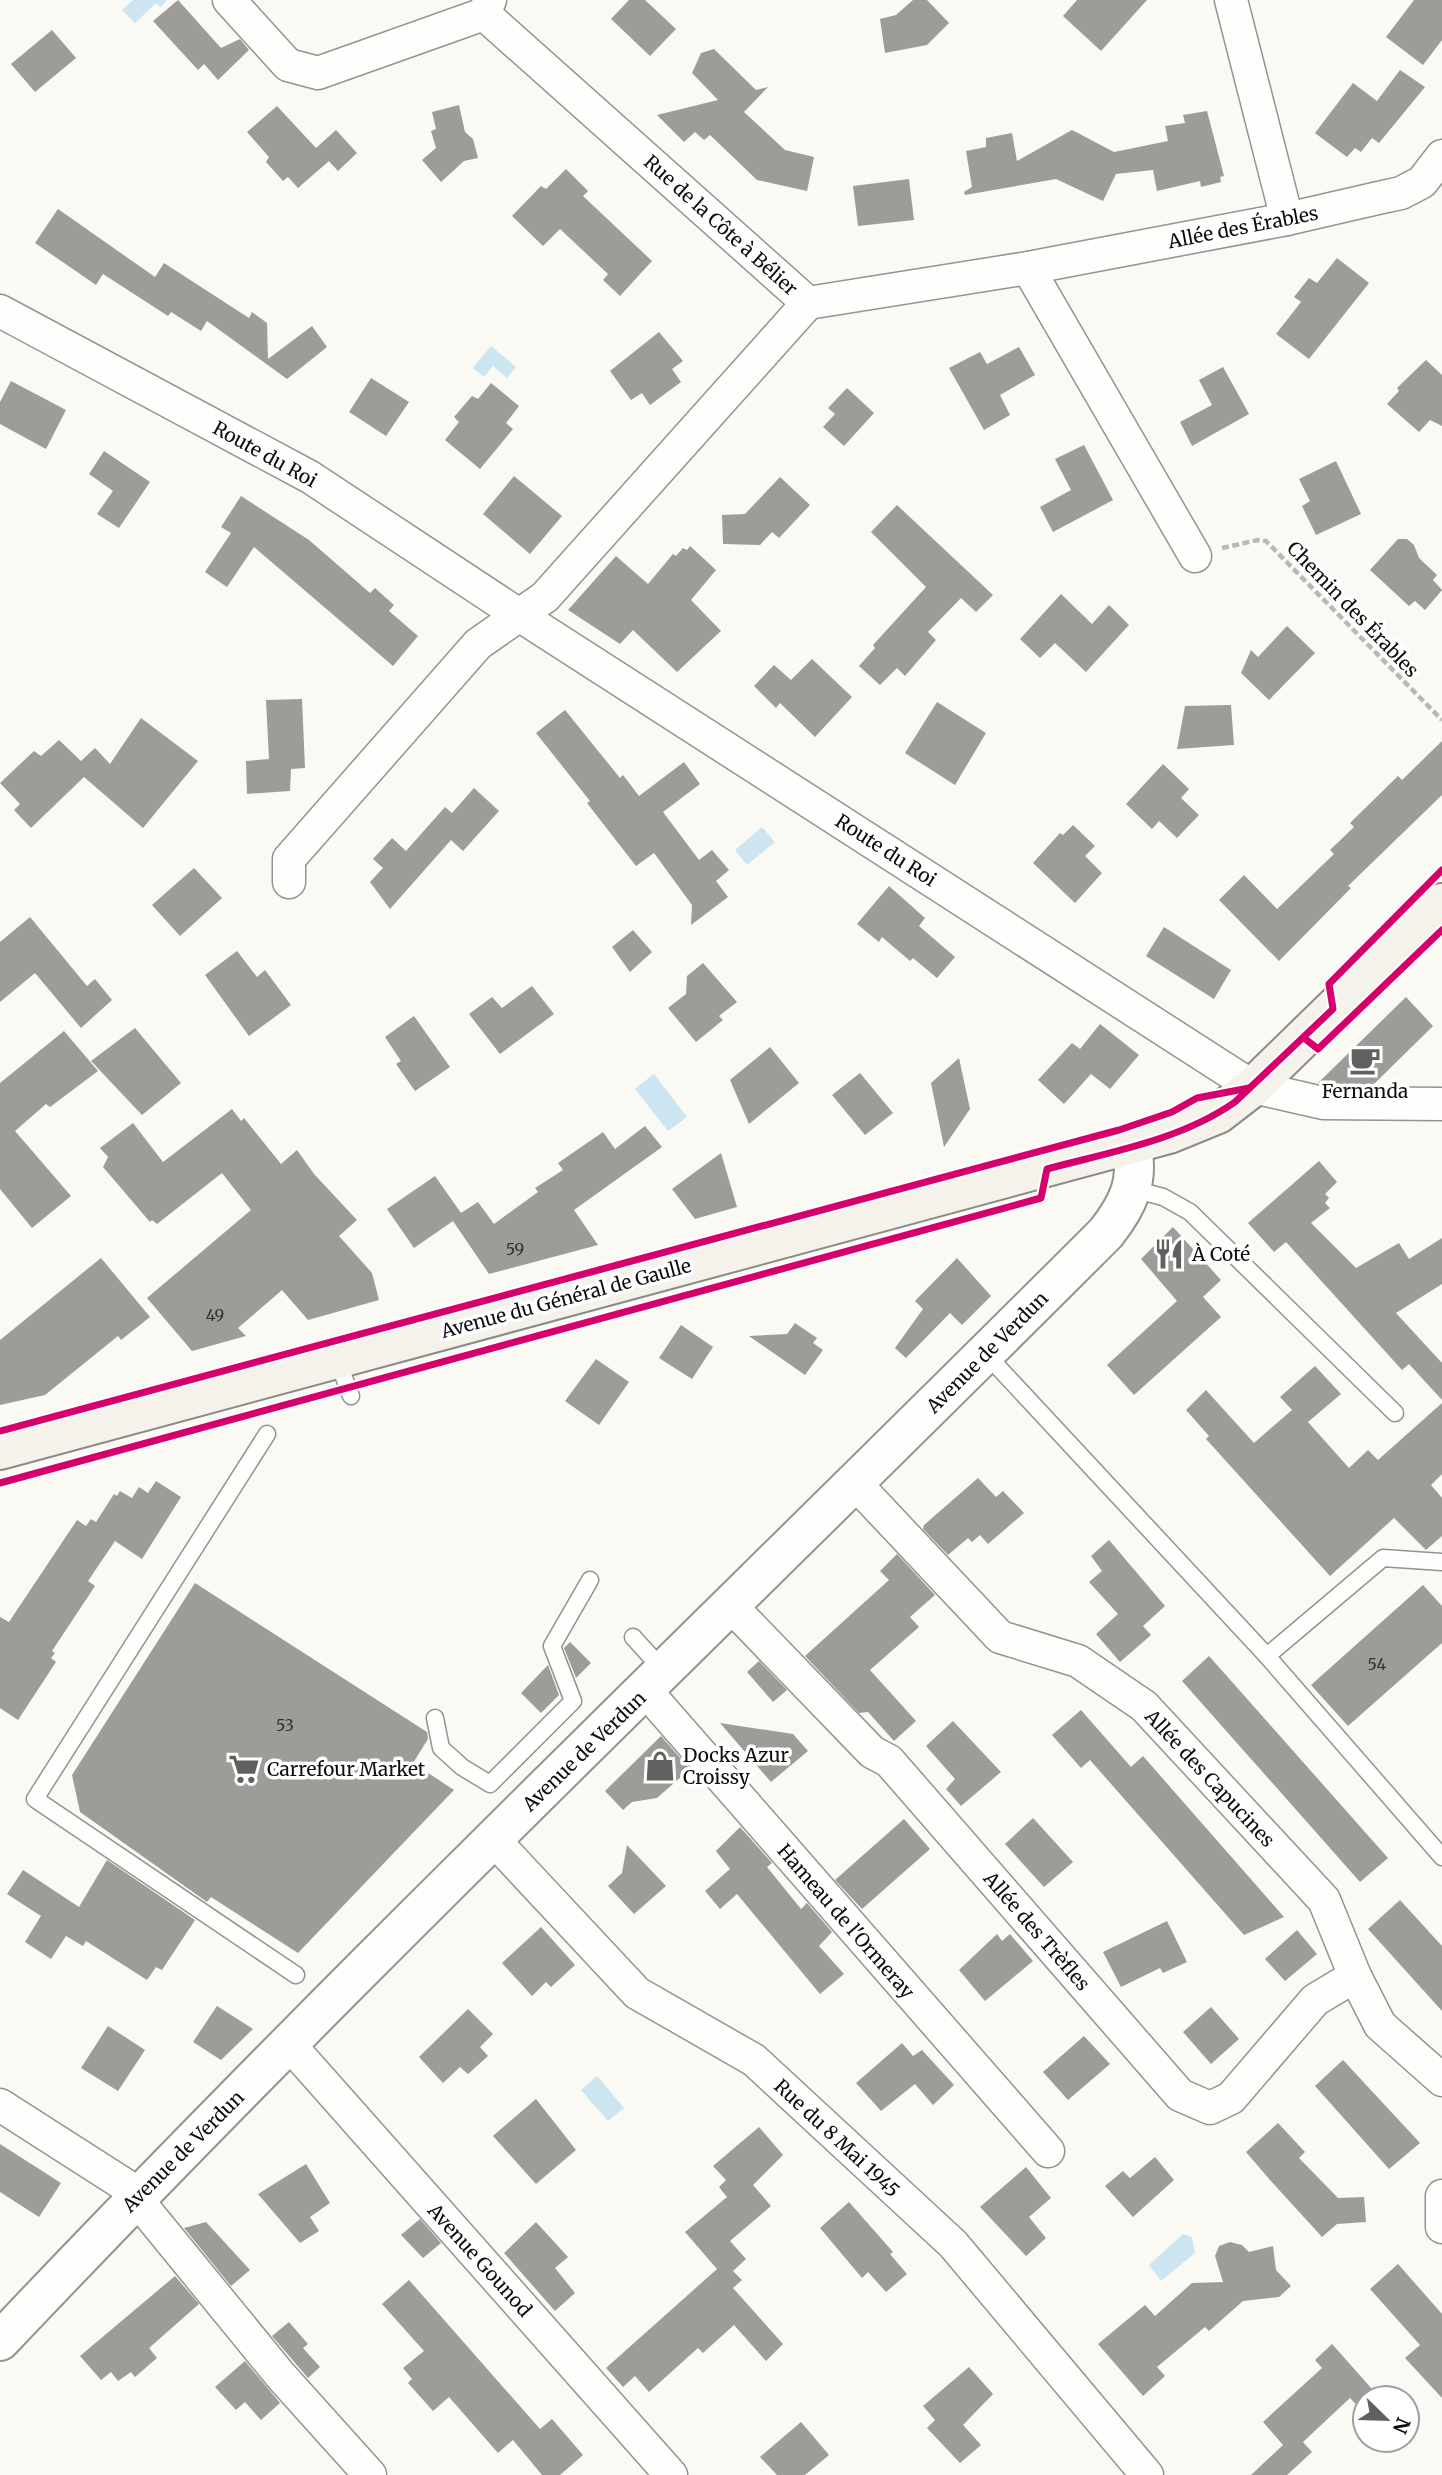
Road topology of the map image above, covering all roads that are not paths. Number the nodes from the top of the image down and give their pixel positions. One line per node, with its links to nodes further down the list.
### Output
1 (229, 0): 3 (street)
2 (1231, 0): 5 (street)
3 (487, 7): 7 (street, Rue de la Côte à Bélier)
4 (1442, 156): 5 (street, Allée des Érables)
5 (1287, 219): 6 (street, Allée des Érables)
6 (1028, 268): 7 (street, Allée des Érables); 9 (street)
7 (808, 303): 10 (street, Rue de la Côte à Bélier)
8 (0, 311): 10 (street, Route du Roi)
9 (1195, 556)
10 (519, 615): 11 (street); 13 (street, Route du Roi)
11 (289, 882)
12 (1442, 903): 13 (main road, Avenue du Général de Gaulle)
13 (1252, 1087): 14 (street); 15 (main road, Avenue du Général de Gaulle)
14 (1442, 1104)
15 (1132, 1146): 16 (street, Avenue de Verdun); 18 (main road, Avenue du Général de Gaulle)
16 (1133, 1189): 17 (street, Avenue de Verdun); 20 (lane)
17 (986, 1354): 23 (street, Avenue de Verdun); 28 (lane)
18 (337, 1358): 19 (lane); 22 (main road, Avenue du Général de Gaulle)
19 (351, 1396)
20 (1395, 1413)
21 (267, 1434): 33 (lane)
22 (0, 1450)
23 (854, 1482): 26 (street, Avenue de Verdun); 34 (street, Allée des Capucines)
24 (1442, 1562): 28 (lane)
25 (590, 1580): 30 (lane)
26 (730, 1605): 29 (street, Avenue de Verdun); 34 (street, Allée des Trèfles)
27 (633, 1637): 29 (lane)
28 (1267, 1656): 32 (lane)
29 (655, 1681): 31 (street, Avenue de Verdun); 38 (street, Hameau de l'Ormeray)
30 (435, 1718)
31 (493, 1839): 35 (street, Avenue de Verdun); 45 (street, Rue du 8 Mai 1945)
32 (1442, 1857)
33 (296, 1975)
34 (1355, 1976): 36 (street, Allée des Capucines)
35 (289, 2044): 40 (street, Avenue de Verdun); 44 (street, Avenue Gounod)
36 (1442, 2080)
37 (0, 2105): 40 (street)
38 (1048, 2151)
39 (1442, 2196): 41 (street)
40 (136, 2198): 42 (street, Avenue de Verdun); 43 (street)
41 (1442, 2227)
42 (0, 2341)
43 (370, 2475)
44 (671, 2475)
45 (1147, 2475)

